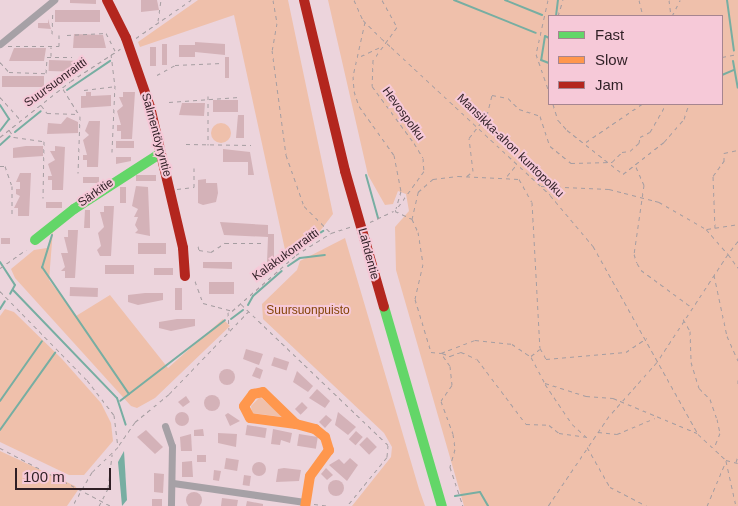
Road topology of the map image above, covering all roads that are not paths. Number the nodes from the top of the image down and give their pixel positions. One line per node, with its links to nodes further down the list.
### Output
1 (54, 0): 4 (street)
2 (107, 0): 5 (main road, Salmentöyryntie)
3 (304, 0): 13 (main road, Lahdentie)
4 (3, 45)
5 (161, 152): 6 (main road, Särkitie); 7 (main road, Salmentöyryntie)
6 (35, 240)
7 (190, 278)
8 (296, 424): 8 (main road); 11 (main road)
9 (165, 426): 10 (street)
10 (173, 483): 11 (street); 12 (street)
11 (305, 504)
12 (171, 506)
13 (442, 506)

